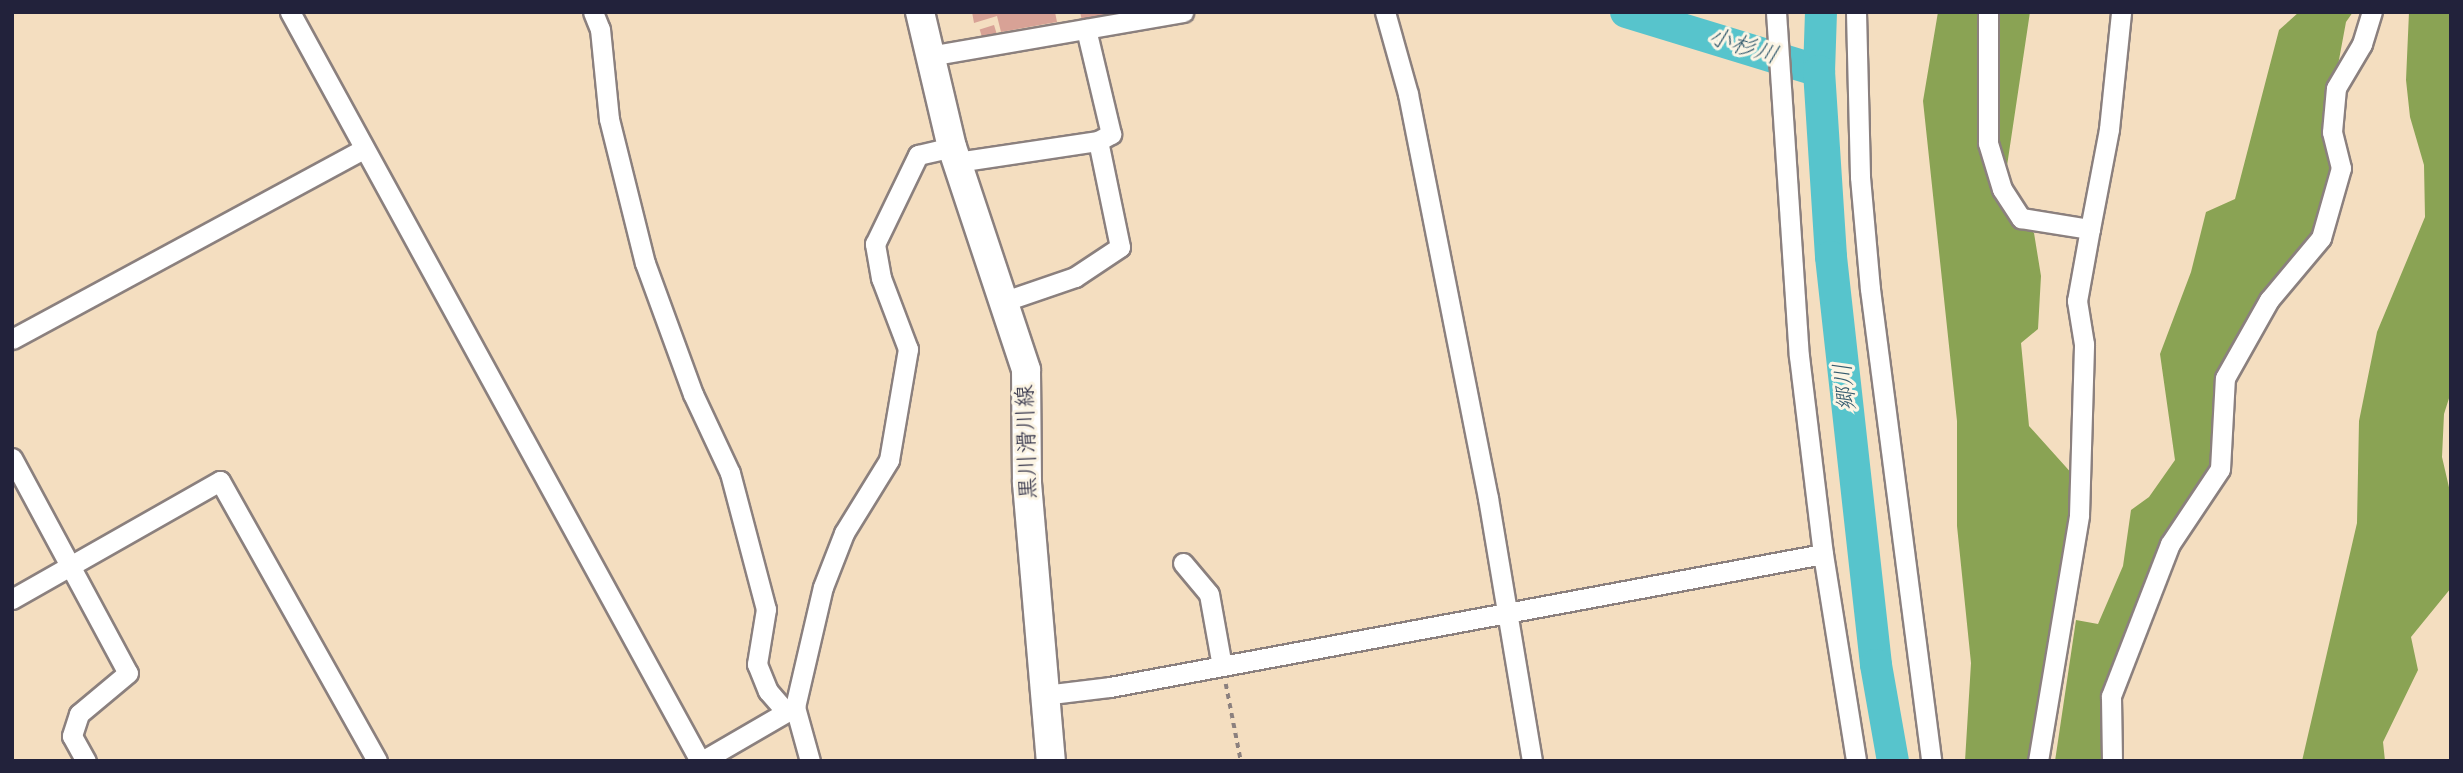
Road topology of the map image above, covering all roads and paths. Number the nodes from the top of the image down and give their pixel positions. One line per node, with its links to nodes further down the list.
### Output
1 (290, 12): 14 (street)
2 (593, 12): 27 (street)
3 (920, 12): 12 (main road, 黒川滑川線)
4 (1183, 12): 11 (street)
5 (1385, 12): 24 (street)
6 (1776, 12): 20 (street)
7 (1856, 12): 36 (street)
8 (1987, 12): 16 (street)
9 (2121, 12): 16 (street)
10 (2372, 12): 38 (street)
11 (1086, 29): 12 (street); 13 (street)
12 (929, 56): 15 (main road, 黒川滑川線)
13 (1098, 141): 15 (street); 17 (street)
14 (364, 149): 18 (street); 30 (street)
15 (955, 155): 17 (main road, 黒川滑川線); 27 (street)
16 (2090, 229): 37 (street)
17 (1005, 301): 26 (main road, 黒川滑川線)
18 (12, 339)
19 (12, 458): 22 (street)
20 (1823, 554): 24 (street); 35 (street)
21 (1183, 563): 25 (street)
22 (69, 569): 23 (street); 28 (street); 29 (street)
23 (12, 599)
24 (1504, 613): 25 (street); 34 (street)
25 (1223, 666): 26 (street); 33 (path)
26 (1044, 695): 32 (main road, 黒川滑川線)
27 (790, 710): 30 (street); 31 (street)
28 (86, 761)
29 (377, 761)
30 (701, 761)
31 (810, 761)
32 (1051, 761)
33 (1241, 761)
34 (1532, 761)
35 (1856, 761)
36 (1931, 761)
37 (2038, 761)
38 (2112, 761)

